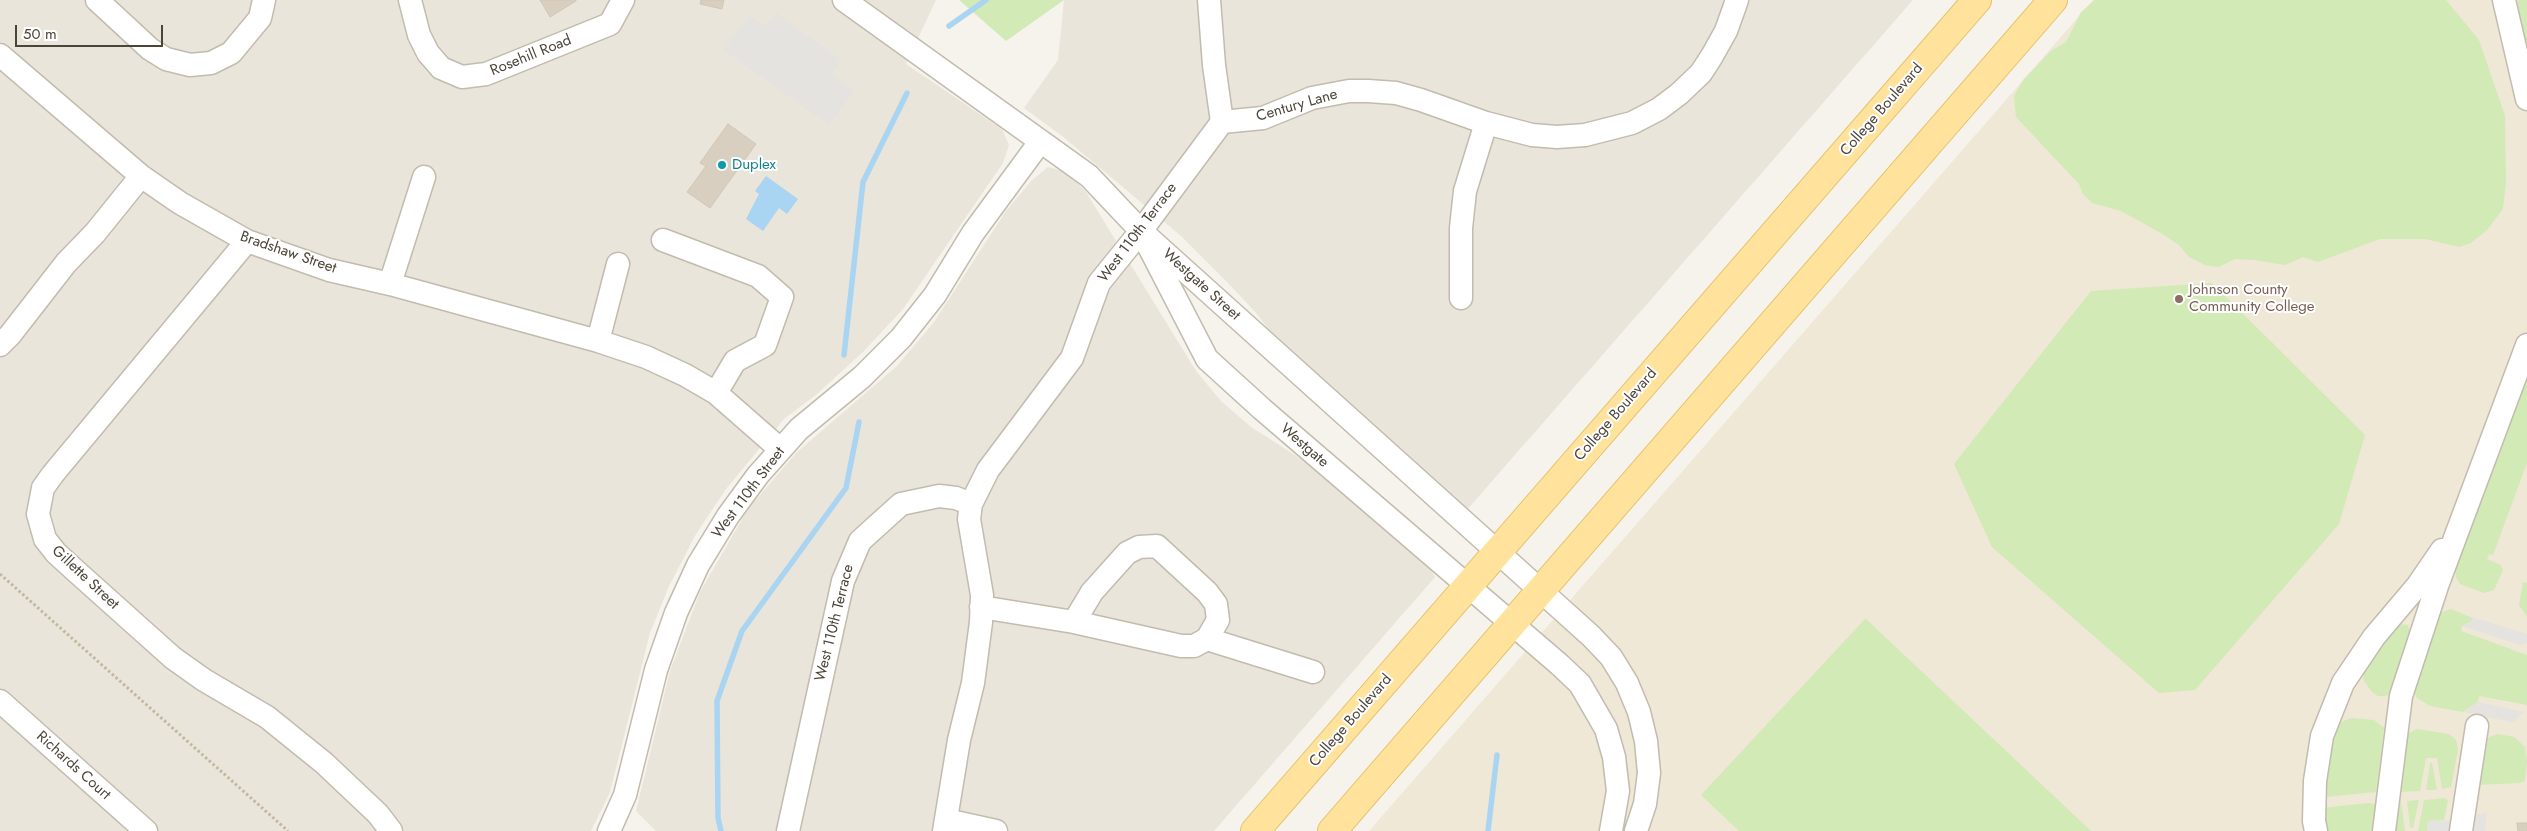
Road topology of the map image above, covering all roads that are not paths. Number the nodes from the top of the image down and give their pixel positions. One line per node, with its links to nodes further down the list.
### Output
1 (97, 0): 2 (street)
2 (264, 0)
3 (410, 0): 4 (street, Rosehill Road)
4 (624, 0)
5 (844, 0): 15 (street, Westgate Street)
6 (1209, 0): 13 (street)
7 (1737, 0): 14 (street, Century Lane)
8 (1977, 0): 31 (main road, College Boulevard)
9 (2053, 0): 33 (main road)
10 (2504, 0): 12 (street)
11 (0, 55): 16 (street, Bradshaw Street)
12 (2527, 99)
13 (1222, 122): 14 (street, Century Lane); 18 (street, West 110th Terrace)
14 (1486, 123): 23 (street)
15 (1040, 142): 18 (street, Westgate Street); 28 (street, West 110th Street)
16 (141, 176): 20 (street, Bradshaw Street); 26 (street)
17 (424, 177): 22 (street)
18 (1141, 231): 29 (street, West 110th Terrace); 31 (street, Westgate Street); 32 (street, Westgate)
19 (664, 240): 27 (street)
20 (247, 241): 22 (street, Bradshaw Street); 43 (street, Gillette Street)
21 (618, 264): 24 (street)
22 (390, 284): 24 (street, Bradshaw Street)
23 (1461, 298)
24 (598, 341): 27 (street, Bradshaw Street)
25 (2527, 345): 30 (street)
26 (0, 346)
27 (716, 393): 28 (street, Bradshaw Street)
28 (780, 449): 44 (street, West 110th Street)
29 (971, 504): 34 (street, West 110th Terrace); 45 (street, West 110th Terrace)
30 (2461, 522): 51 (street); 52 (street)
31 (1497, 552): 32 (main road, College Boulevard); 33 (street, Westgate Street)
32 (1468, 586): 36 (street, Westgate); 47 (main road, College Boulevard)
33 (1541, 591): 36 (main road); 50 (street, Westgate Street)
34 (982, 608): 35 (street); 41 (street, West 110th Terrace)
35 (1074, 622): 37 (street); 37 (street)
36 (1513, 624): 48 (main road); 49 (street, Westgate)
37 (1207, 638): 38 (street)
38 (1313, 672)
39 (0, 700): 42 (street, Richards Court)
40 (2477, 726): 53 (street)
41 (945, 826): 46 (street, West 110th Terrace)
42 (146, 831)
43 (391, 831)
44 (609, 831)
45 (788, 831)
46 (996, 831)
47 (1255, 831)
48 (1332, 831)
49 (1611, 831)
50 (1636, 831)
51 (2316, 831)
52 (2384, 831)
53 (2461, 831)

